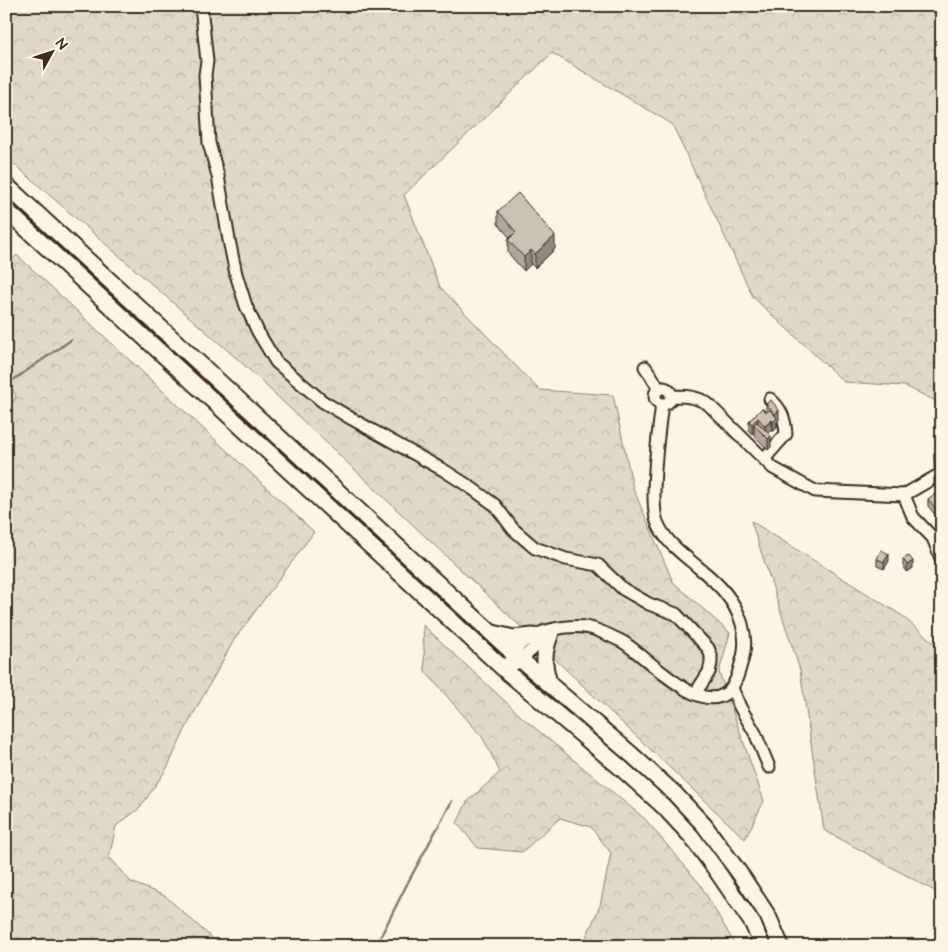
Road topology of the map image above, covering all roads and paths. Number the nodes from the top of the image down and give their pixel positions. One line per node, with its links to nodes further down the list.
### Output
1 (201, 6): 20 (street)
2 (6, 185): 14 (main road)
3 (6, 210): 17 (main road)
4 (645, 367): 5 (street)
5 (659, 389): 6 (street); 8 (street)
6 (671, 396): 8 (street); 9 (street)
7 (770, 399): 9 (street)
8 (662, 404): 19 (street)
9 (764, 459): 11 (street)
10 (942, 475): 11 (street)
11 (904, 495): 12 (street)
12 (942, 561)
13 (556, 631): 15 (street); 16 (street); 18 (main road); 20 (street)
14 (491, 632): 15 (main road); 16 (main road)
15 (533, 636): 16 (street)
16 (517, 656): 17 (street); 18 (main road)
17 (506, 671): 22 (main road)
18 (550, 684): 23 (main road)
19 (732, 688): 20 (street); 21 (street)
20 (696, 694)
21 (769, 767)
22 (762, 946)
23 (781, 946)

